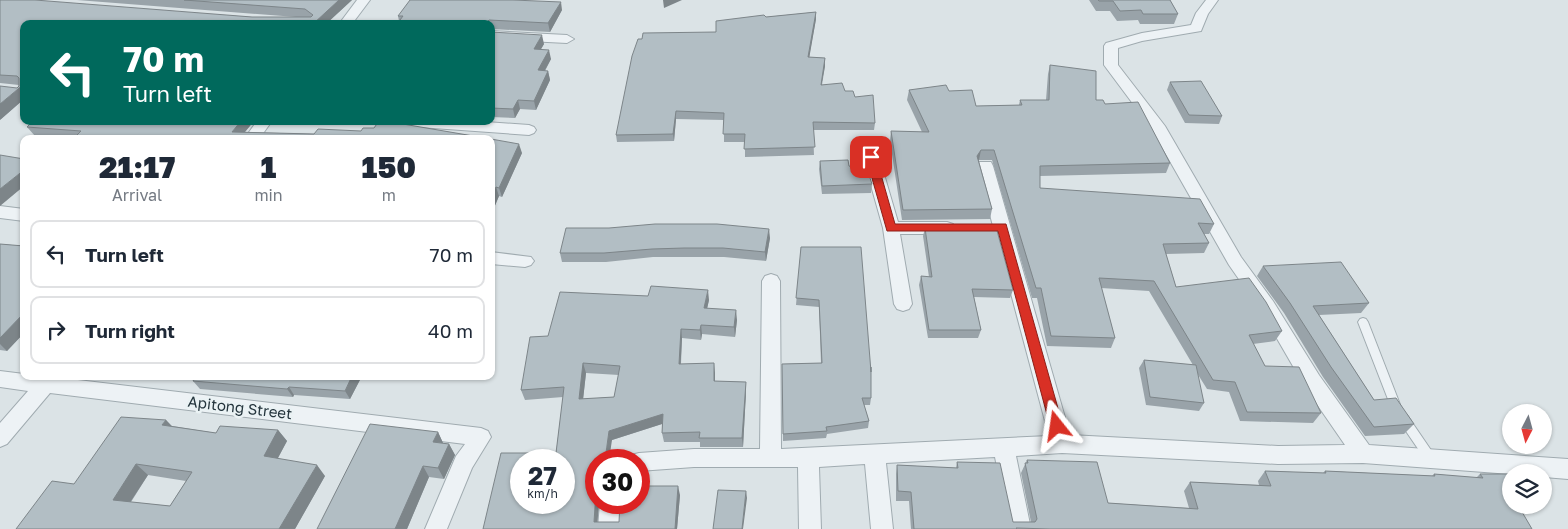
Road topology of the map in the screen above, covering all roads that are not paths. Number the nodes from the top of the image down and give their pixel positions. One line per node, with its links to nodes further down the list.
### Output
1 (364, 0): 3 (street)
2 (1212, 0): 28 (street)
3 (348, 20)
4 (495, 35): 5 (street)
5 (567, 39)
6 (262, 125): 9 (street)
7 (460, 125): 8 (street)
8 (529, 130)
9 (253, 135)
10 (871, 157): 14 (street)
11 (985, 166): 25 (street)
12 (0, 212): 13 (street)
13 (20, 214)
14 (891, 228): 15 (street); 19 (street)
15 (965, 228)
16 (495, 258): 17 (street)
17 (525, 261)
18 (772, 281): 29 (street)
19 (903, 304)
20 (1363, 322): 31 (lane)
21 (0, 379): 22 (street, Apitong Street)
22 (20, 379)
23 (49, 380): 24 (street); 35 (street, Apitong Street)
24 (0, 438)
25 (1062, 444): 26 (street); 28 (street)
26 (1004, 448): 27 (street); 39 (street)
27 (874, 453): 30 (street); 38 (street)
28 (1363, 454): 31 (street)
29 (770, 458): 30 (street); 32 (street)
30 (808, 458): 37 (street)
31 (1432, 459): 33 (street)
32 (650, 461)
33 (1568, 469)
34 (610, 514): 36 (street)
35 (436, 529)
36 (609, 529)
37 (810, 529)
38 (882, 529)
39 (1020, 529)

